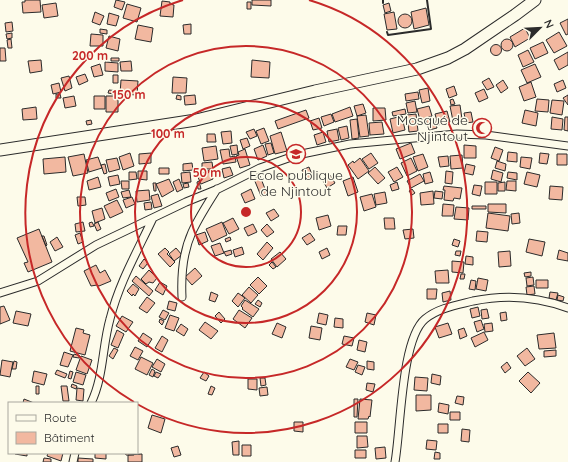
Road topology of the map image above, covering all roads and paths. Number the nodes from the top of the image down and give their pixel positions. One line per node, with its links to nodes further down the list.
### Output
1 (535, 0): 3 (highway)
2 (568, 146): 4 (street)
3 (0, 150)
4 (218, 189): 5 (street); 7 (street)
5 (152, 218): 6 (street); 9 (street)
6 (0, 293)
7 (182, 297)
8 (568, 308): 10 (street)
9 (91, 402)
10 (395, 462)

